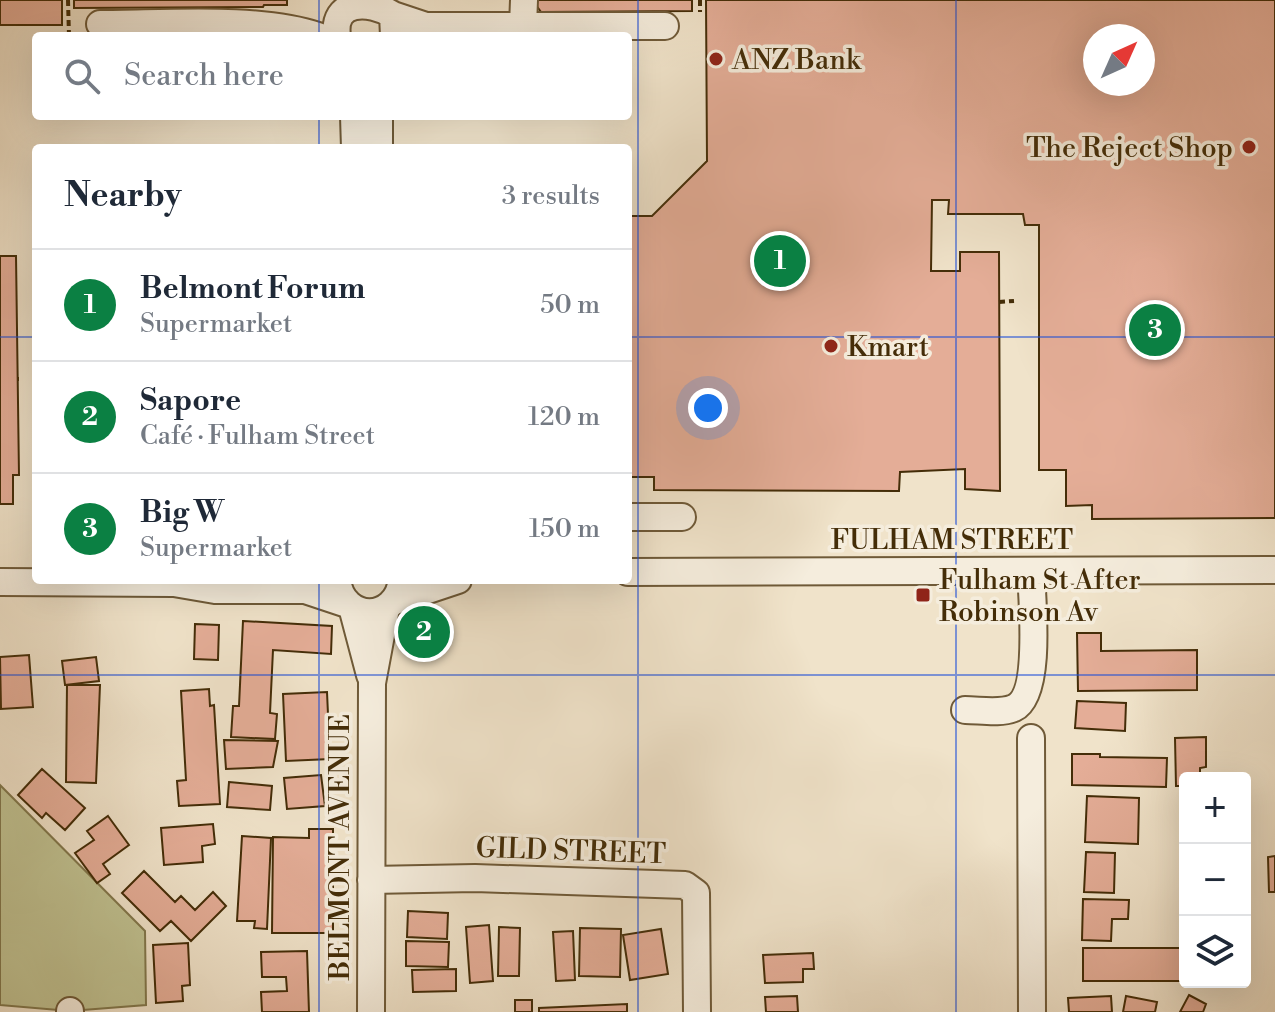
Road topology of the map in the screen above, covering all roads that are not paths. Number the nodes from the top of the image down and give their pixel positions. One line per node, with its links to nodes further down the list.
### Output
1 (345, 13): 3 (street); 6 (street)
2 (524, 13): 3 (street); 5 (street)
3 (398, 20)
4 (100, 24): 6 (street)
5 (665, 26)
6 (306, 32)
7 (354, 120): 9 (street)
8 (379, 120): 10 (street)
9 (355, 144)
10 (379, 144)
11 (632, 517): 12 (street)
12 (682, 517)
13 (1275, 570): 14 (street, FULHAM STREET)
14 (1031, 571): 15 (street, FULHAM STREET); 23 (street)
15 (632, 572)
16 (0, 582): 17 (street)
17 (32, 582)
18 (191, 584): 21 (street)
19 (442, 584): 20 (street)
20 (394, 596): 21 (street); 22 (street, BELMONT AVENUE)
21 (345, 597): 22 (street, BELMONT AVENUE)
22 (372, 683): 25 (street, BELMONT AVENUE)
23 (965, 710)
24 (1031, 738): 28 (street)
25 (371, 880): 26 (street, BELMONT AVENUE); 27 (street, GILD STREET)
26 (371, 1012)
27 (697, 1012)
28 (1032, 1012)

